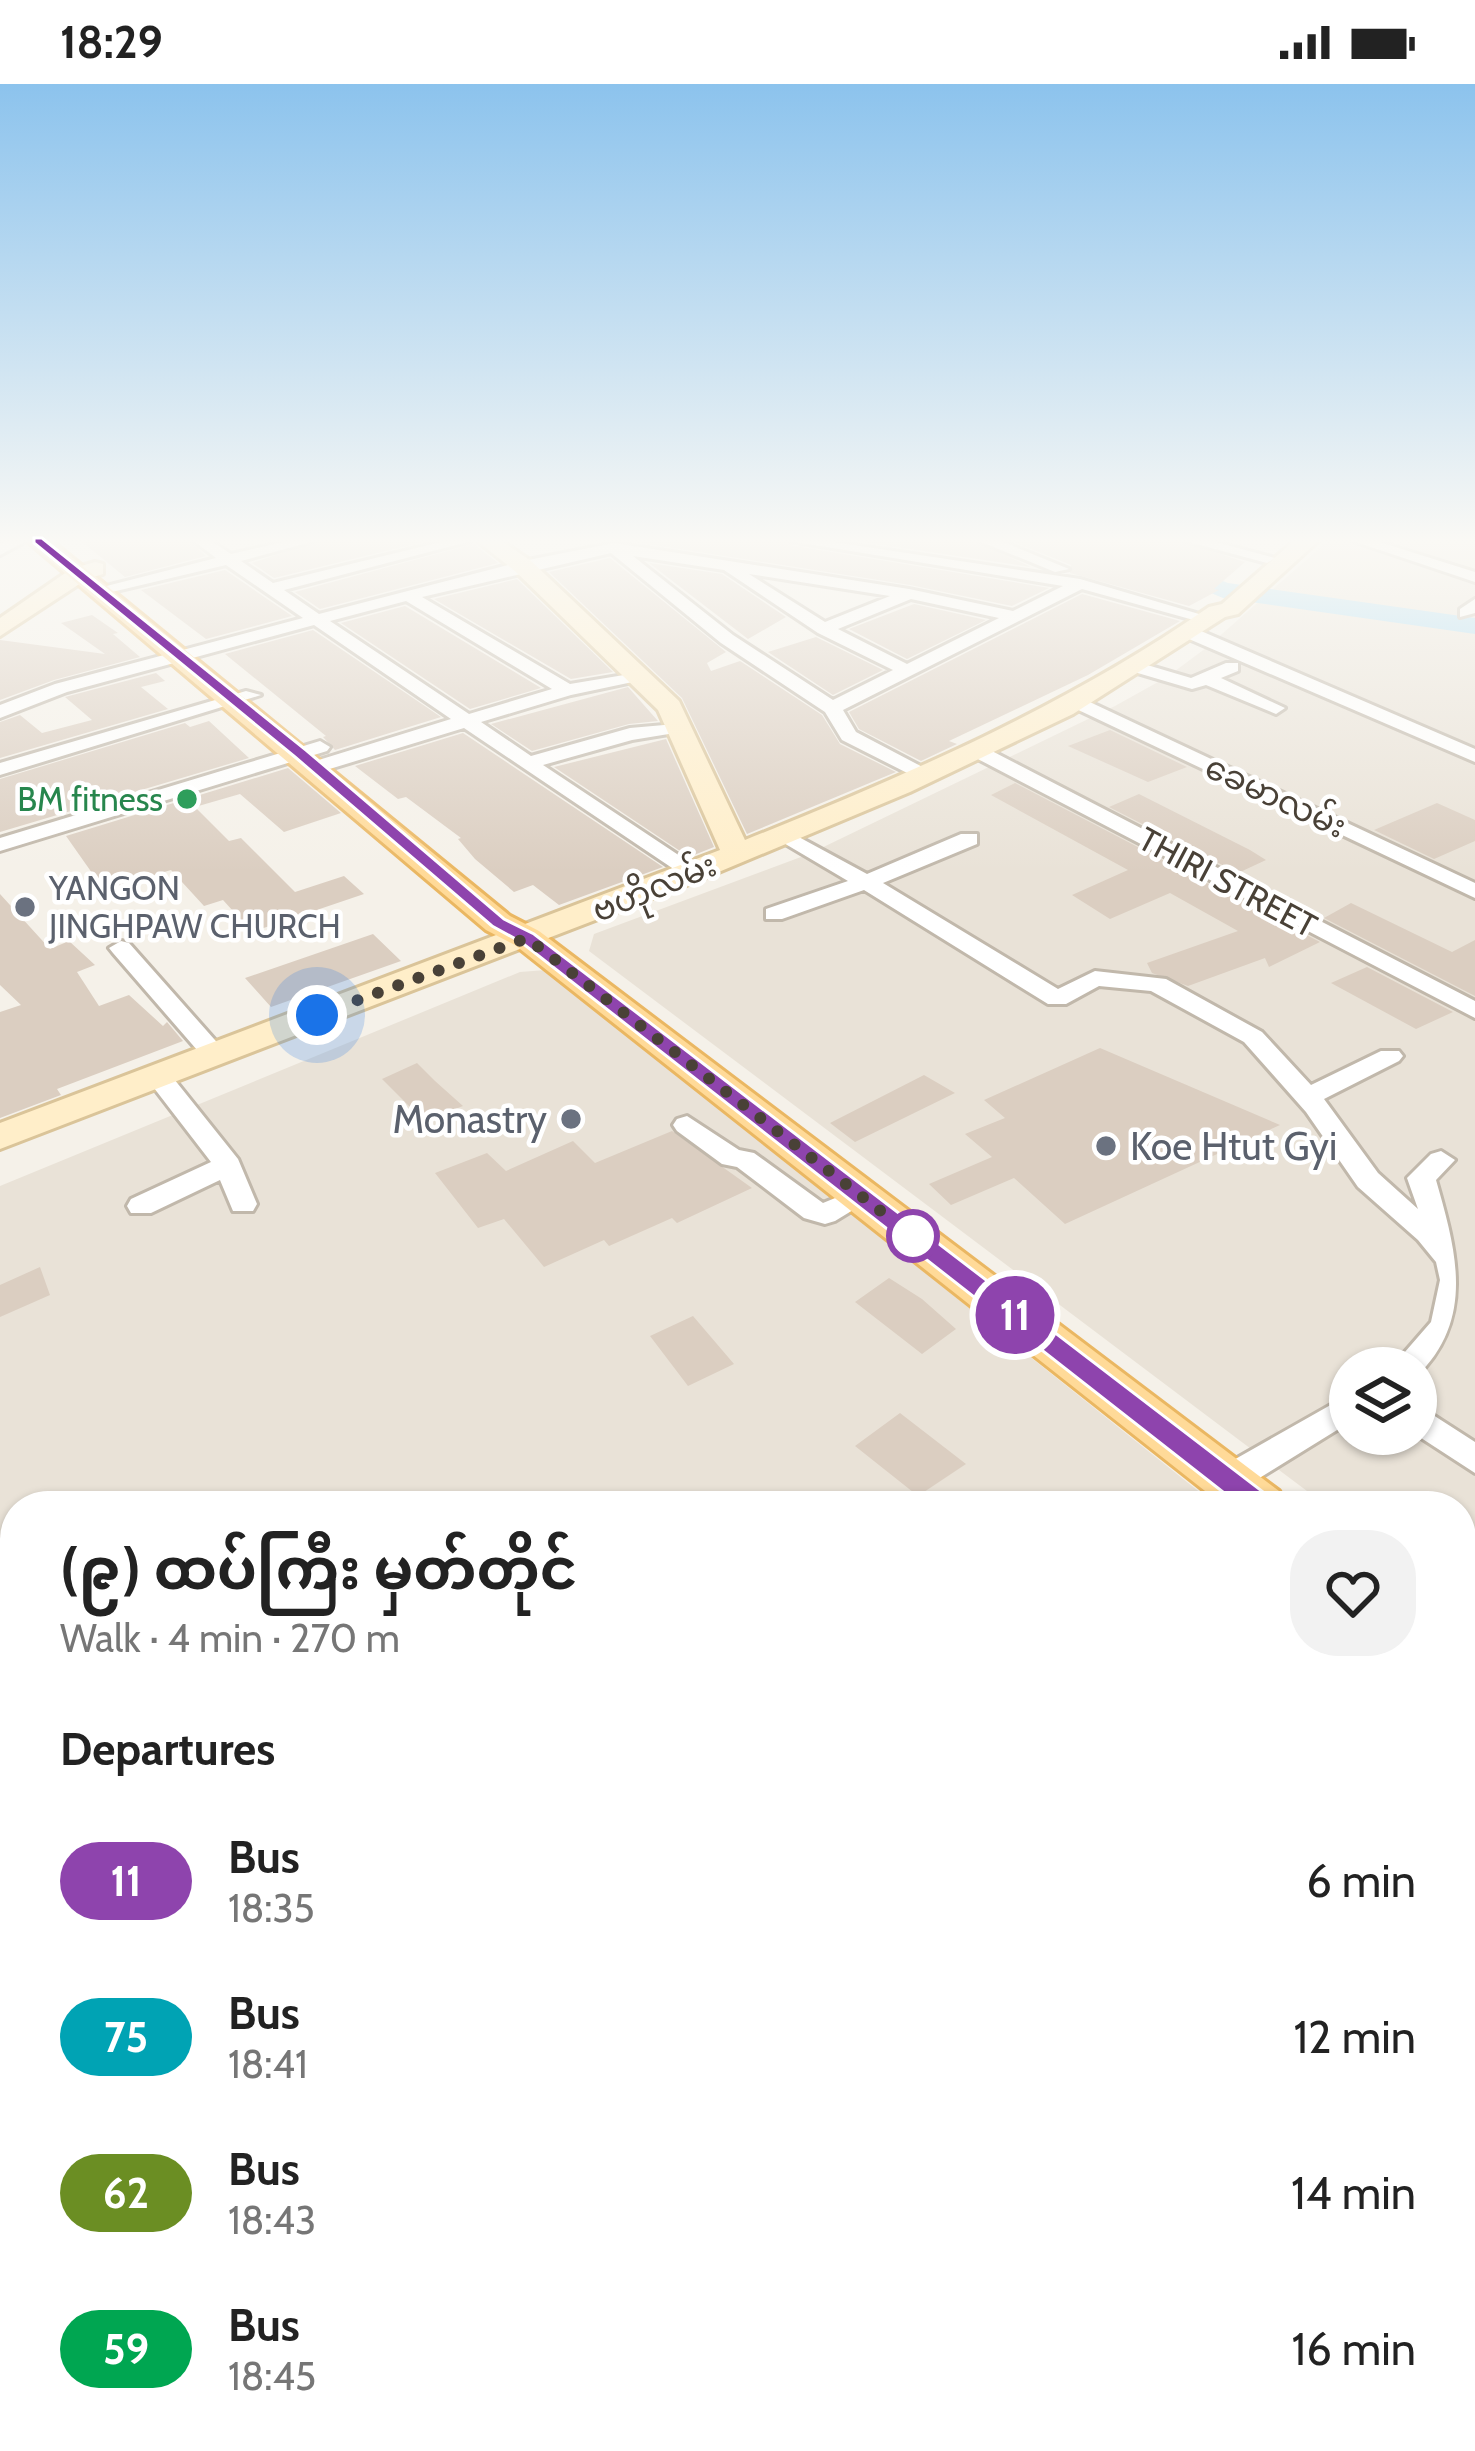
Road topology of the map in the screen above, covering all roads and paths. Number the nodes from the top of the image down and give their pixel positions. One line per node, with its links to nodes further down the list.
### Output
1 (363, 651): 23 (street)
2 (502, 651): 16 (street)
3 (611, 651): 13 (main road)
4 (746, 651): 20 (street)
5 (869, 651): 12 (street)
6 (947, 651): 12 (street)
7 (1159, 651): 10 (main road, ဗဟိုလမ်း)
8 (1268, 651): 14 (street)
9 (187, 652): 18 (main road); 22 (street)
10 (1137, 667): 15 (street); 19 (main road, ဗဟိုလမ်း)
11 (1232, 667): 15 (street)
12 (908, 671): 20 (street)
13 (636, 676): 16 (street); 24 (main road)
14 (1294, 678): 17 (street); 26 (street)
15 (1210, 680): 17 (street)
16 (567, 690): 23 (street)
17 (1243, 692): 21 (street)
18 (242, 698): 27 (main road); 29 (street)
19 (1077, 702): 25 (main road, ဗဟိုလမ်း); 37 (street, ခေမာလမ်း)
20 (832, 708): 30 (street)
21 (1276, 708)
22 (0, 712)
23 (465, 721): 27 (street); 28 (street)
24 (680, 727): 28 (street); 34 (main road)
25 (981, 752): 30 (main road, ဗဟိုလမ်း); 41 (street, THIRI STREET)
26 (1475, 756)
27 (318, 757): 33 (street); 39 (main road)
28 (527, 763): 35 (street)
29 (0, 769)
30 (925, 776): 31 (main road, ဗဟိုလမ်း)
31 (784, 835): 34 (main road, ဗဟိုလမ်း); 36 (street)
32 (969, 839): 36 (street)
33 (0, 845)
34 (737, 854): 35 (main road, ဗဟိုလမ်း)
35 (690, 873): 39 (main road, ဗဟိုလမ်း)
36 (867, 883): 38 (street); 45 (street)
37 (1475, 891)
38 (774, 914)
39 (527, 938): 42 (main road, ဗဟိုလမ်း); 50 (main road)
40 (121, 948): 42 (street)
41 (1475, 1011)
42 (213, 1053): 44 (main road, ဗဟိုလမ်း)
43 (1390, 1056): 45 (street)
44 (157, 1075): 47 (main road, ဗဟိုလမ်း); 49 (street)
45 (1307, 1097): 53 (street)
46 (687, 1125): 50 (street)
47 (0, 1137)
48 (1441, 1160): 53 (street)
49 (228, 1165): 51 (street); 52 (street)
50 (862, 1196): 59 (main road)
51 (243, 1204)
52 (141, 1206)
53 (1442, 1243): 54 (street)
54 (1466, 1280): 55 (street)
55 (1431, 1347)
56 (1329, 1423): 60 (street)
57 (1437, 1432): 58 (street)
58 (1475, 1460)
59 (1242, 1491)
60 (1247, 1491)

